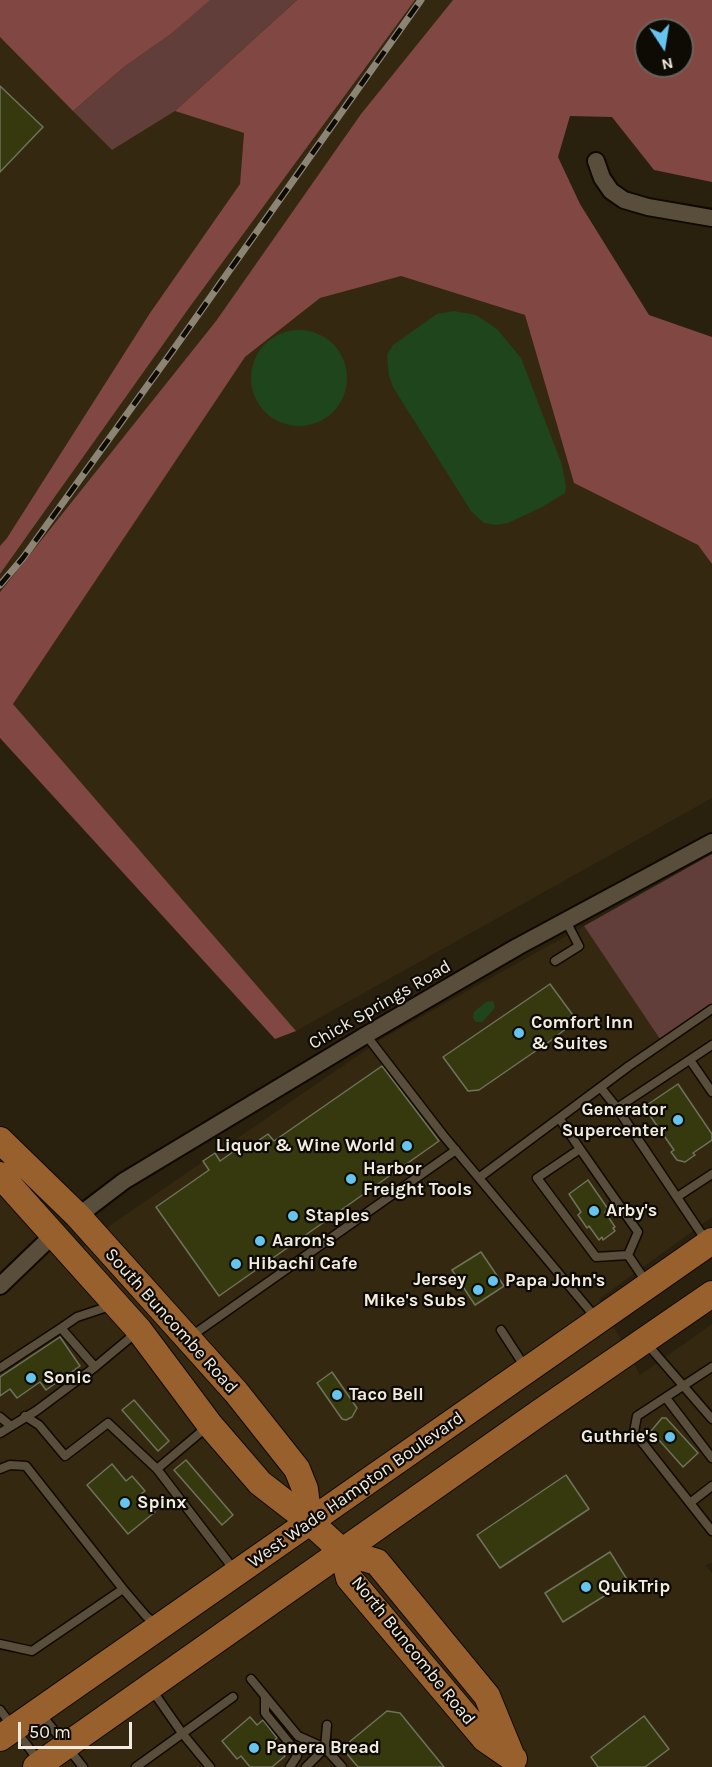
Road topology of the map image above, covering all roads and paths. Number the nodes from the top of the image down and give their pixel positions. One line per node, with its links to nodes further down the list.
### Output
1 (596, 161): 2 (street)
2 (712, 218)
3 (712, 842): 4 (street, Chick Springs Road)
4 (566, 921): 5 (lane); 7 (street, Chick Springs Road)
5 (555, 961)
6 (712, 1009): 10 (lane)
7 (366, 1035): 16 (lane); 21 (street, Chick Springs Road)
8 (712, 1046): 9 (lane)
9 (690, 1060): 11 (lane); 12 (lane)
10 (601, 1088): 12 (lane); 13 (lane)
11 (712, 1092)
12 (617, 1108): 20 (lane)
13 (559, 1118): 15 (lane); 19 (lane)
14 (0, 1140): 21 (main road, South Buncombe Road)
15 (580, 1149): 24 (lane); 24 (lane)
16 (456, 1150): 19 (lane); 33 (lane)
17 (712, 1174): 20 (lane)
18 (0, 1175): 22 (main road, South Buncombe Road)
19 (480, 1177): 29 (lane)
20 (676, 1197): 23 (lane)
21 (78, 1216): 33 (main road, South Buncombe Road)
22 (53, 1235): 25 (street); 28 (main road, South Buncombe Road)
23 (710, 1243): 26 (main road, West Wade Hampton Boulevard)
24 (627, 1254): 26 (lane)
25 (0, 1286)
26 (649, 1286): 29 (main road, West Wade Hampton Boulevard)
27 (712, 1294): 34 (main road)
28 (112, 1301): 30 (lane); 31 (main road, South Buncombe Road)
29 (598, 1321): 38 (main road, West Wade Hampton Boulevard)
30 (61, 1328): 36 (lane); 37 (lane)
31 (139, 1330): 36 (lane); 44 (main road, South Buncombe Road)
32 (501, 1330): 38 (lane)
33 (187, 1339): 52 (main road, South Buncombe Road)
34 (644, 1341): 39 (lane); 54 (main road)
35 (712, 1366): 39 (lane)
36 (95, 1367): 41 (lane)
37 (0, 1368)
38 (527, 1371): 52 (main road, West Wade Hampton Boulevard)
39 (684, 1386): 40 (lane); 43 (lane)
40 (666, 1398): 47 (lane); 51 (lane)
41 (25, 1416): 45 (lane); 48 (lane)
42 (0, 1417): 45 (lane)
43 (712, 1419)
44 (210, 1425): 48 (lane); 52 (main road, South Buncombe Road)
45 (11, 1426): 46 (lane)
46 (0, 1433)
47 (712, 1458)
48 (158, 1468): 55 (lane)
49 (0, 1469): 56 (lane)
50 (712, 1486): 51 (lane)
51 (690, 1503): 53 (lane)
52 (309, 1521): 54 (main road, South Buncombe Road); 55 (main road, West Wade Hampton Boulevard)
53 (712, 1531)
54 (343, 1552): 60 (main road); 69 (main road, North Buncombe Road)
55 (236, 1573): 57 (main road, West Wade Hampton Boulevard)
56 (123, 1589): 57 (lane); 58 (lane)
57 (159, 1627): 63 (main road, West Wade Hampton Boulevard)
58 (0, 1644)
59 (251, 1679): 62 (lane)
60 (150, 1687): 66 (lane); 67 (main road)
61 (233, 1696): 66 (lane)
62 (265, 1696): 68 (lane); 74 (lane)
63 (39, 1711): 64 (main road, West Wade Hampton Boulevard); 67 (lane)
64 (5, 1725): 70 (lane)
65 (327, 1725): 68 (lane)
66 (182, 1733): 72 (lane); 73 (lane)
67 (65, 1746): 70 (main road); 71 (lane)
68 (324, 1748): 75 (lane); 76 (lane)
69 (516, 1762)
70 (38, 1765)
71 (82, 1767)
72 (136, 1767)
73 (210, 1767)
74 (290, 1767)
75 (306, 1767)
76 (342, 1767)

